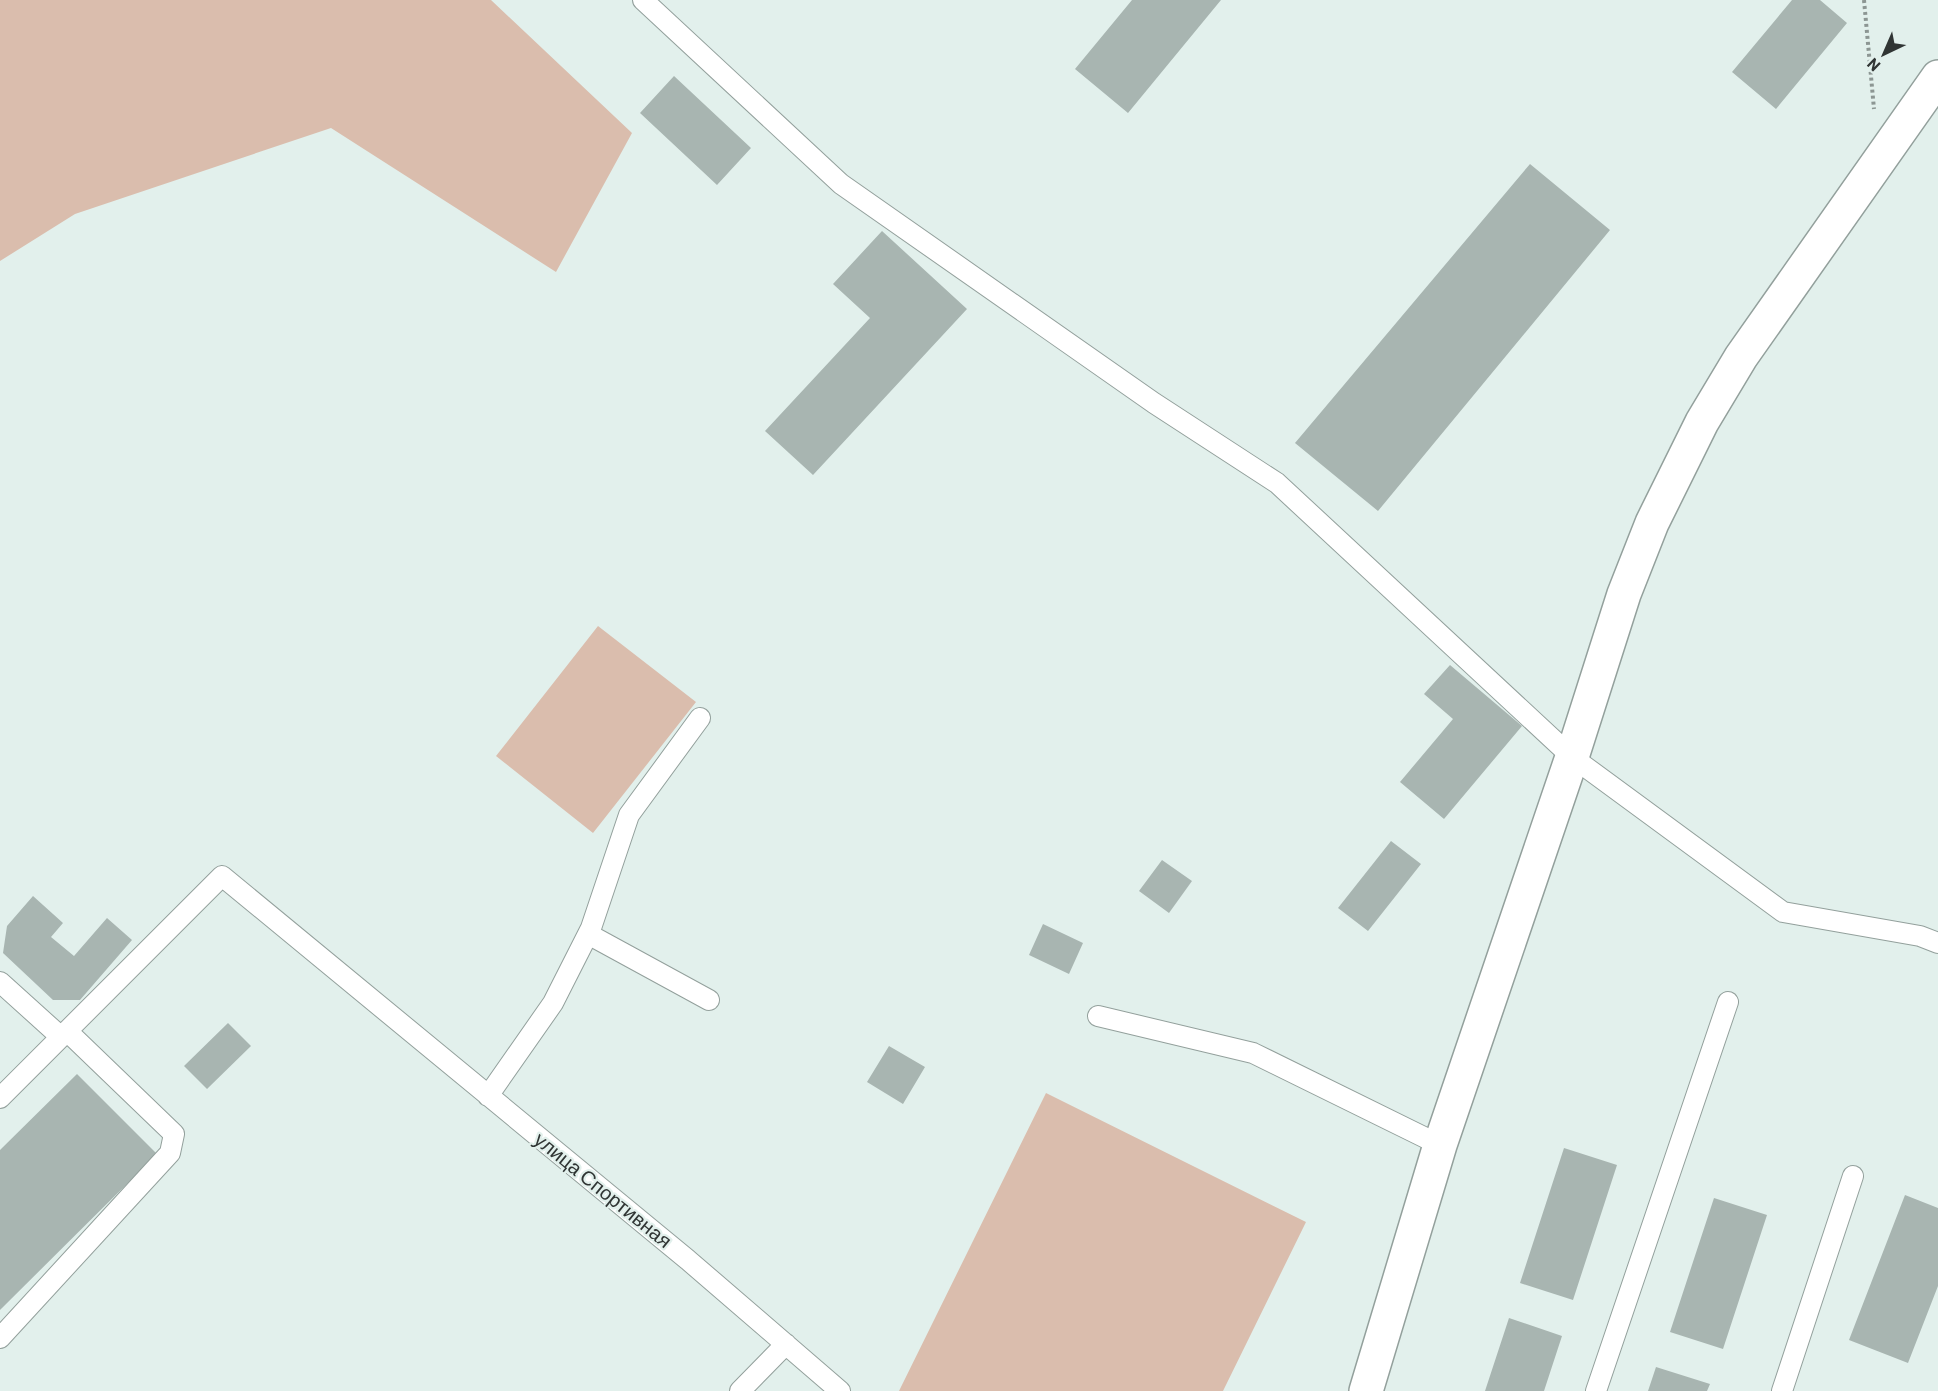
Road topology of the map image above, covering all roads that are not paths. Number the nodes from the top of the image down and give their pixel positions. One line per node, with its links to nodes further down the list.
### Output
1 (643, 0): 4 (lane)
2 (1938, 77): 4 (street)
3 (700, 718): 5 (lane)
4 (1572, 758): 6 (lane); 14 (street)
5 (588, 933): 8 (lane); 12 (lane)
6 (1938, 943)
7 (0, 982): 11 (lane)
8 (709, 999)
9 (1728, 1002): 21 (lane)
10 (1098, 1016): 14 (lane)
11 (64, 1034): 12 (lane, улица Спортивная); 13 (lane); 16 (lane)
12 (488, 1096): 17 (lane, улица Спортивная)
13 (0, 1098)
14 (1440, 1144): 20 (street)
15 (1853, 1176): 22 (lane)
16 (0, 1338)
17 (786, 1344): 18 (lane); 19 (lane, улица Спортивная)
18 (740, 1391)
19 (840, 1391)
20 (1366, 1391)
21 (1596, 1391)
22 (1782, 1391)

